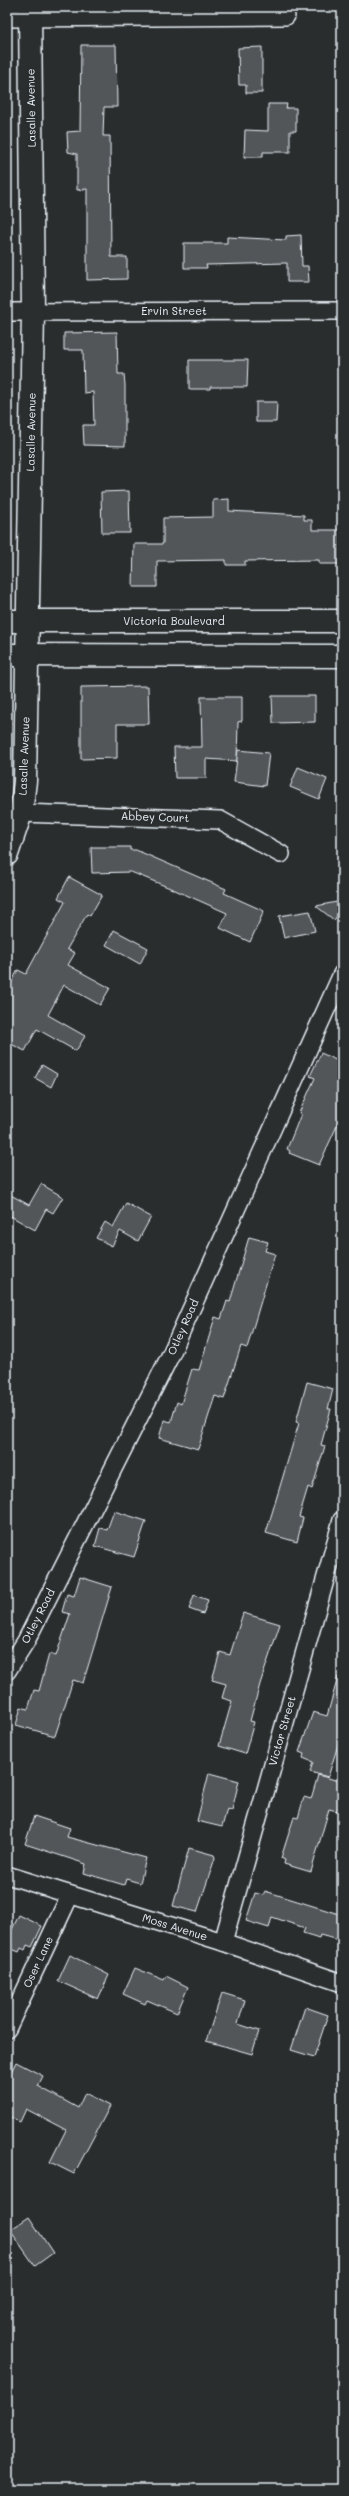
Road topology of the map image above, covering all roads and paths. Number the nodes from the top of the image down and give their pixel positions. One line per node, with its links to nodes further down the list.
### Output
1 (30, 12): 2 (street); 3 (street); 6 (main road, Lasalle Avenue)
2 (286, 16)
3 (7, 18)
4 (342, 311): 6 (street, Ervin Street)
5 (7, 312): 6 (street, Ervin Street)
6 (33, 312): 7 (main road, Lasalle Avenue)
7 (17, 621): 8 (main road, Victoria Boulevard); 9 (main road, Lasalle Avenue)
8 (342, 621)
9 (16, 655): 10 (main road); 11 (main road, Lasalle Avenue)
10 (342, 656)
11 (21, 813): 12 (main road, Lasalle Avenue); 13 (street, Abbey Court)
12 (7, 854)
13 (280, 854)
14 (342, 974): 16 (street, Otley Road)
15 (342, 1520): 19 (street, Victor Street)
16 (7, 1670)
17 (7, 1875): 18 (street, Moss Avenue)
18 (70, 1895): 19 (street, Moss Avenue); 21 (street, Oser Lane)
19 (223, 1942): 20 (street, Moss Avenue)
20 (342, 1983)
21 (7, 2029)

